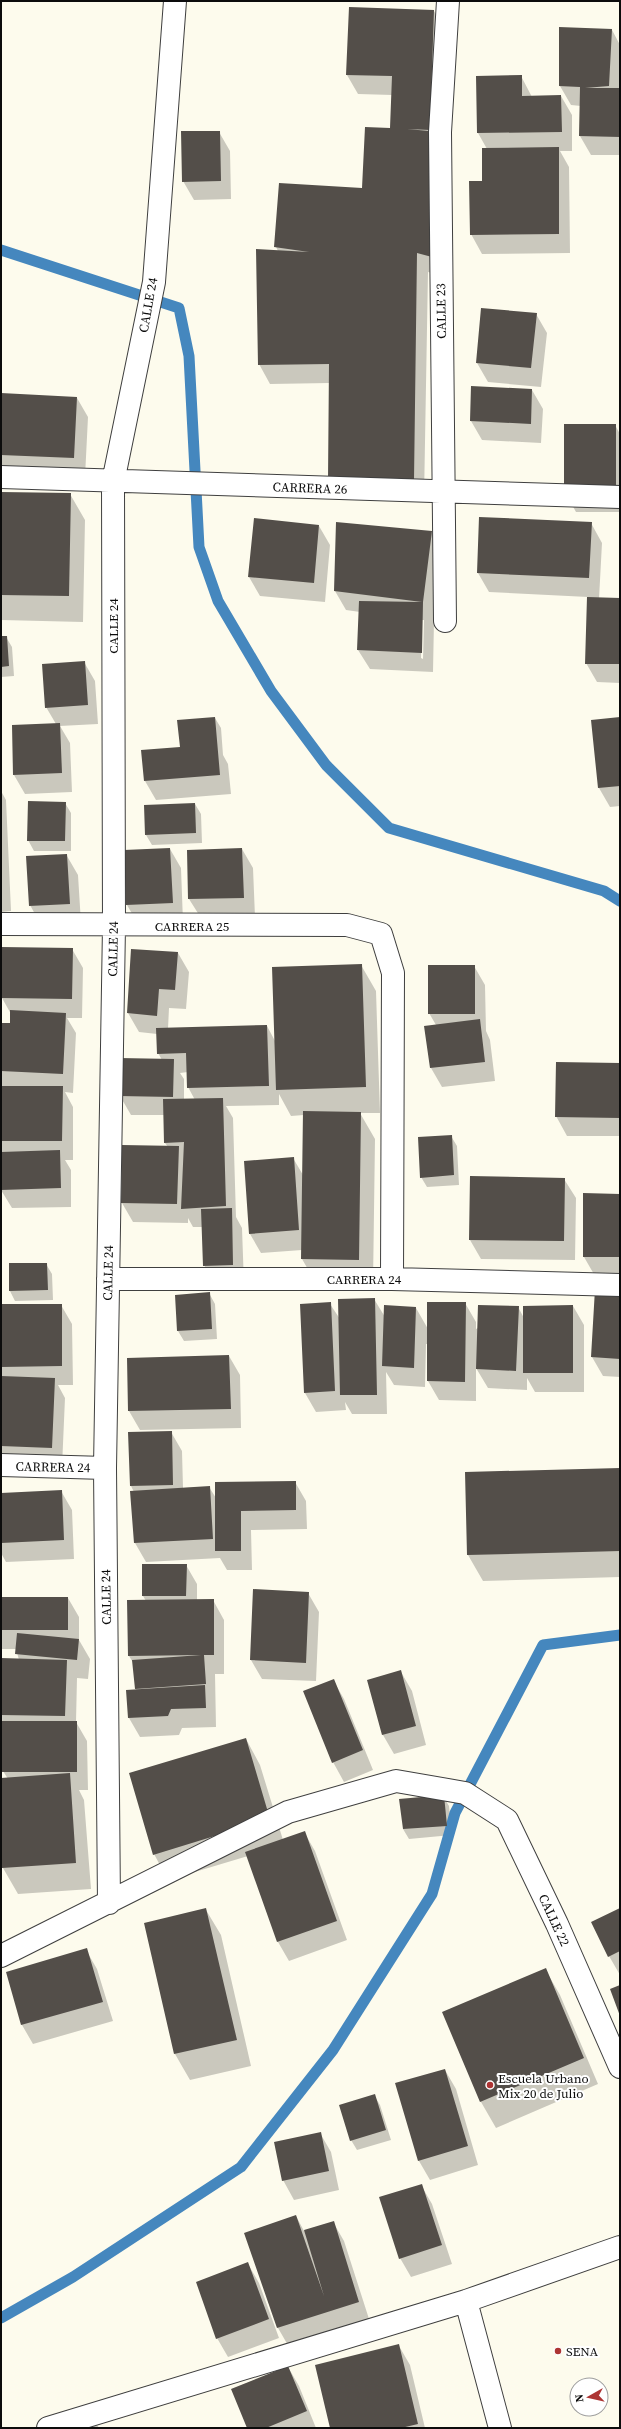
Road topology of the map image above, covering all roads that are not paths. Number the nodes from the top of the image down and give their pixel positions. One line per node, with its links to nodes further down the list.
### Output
1 (175, 1): 4 (street, CALLE 24)
2 (448, 1): 5 (street, CALLE 23)
3 (1, 477): 4 (street, CARRERA 26)
4 (113, 482): 5 (street, CARRERA 26); 9 (street, CALLE 24)
5 (443, 493): 6 (street, CARRERA 26); 7 (street, CALLE 23)
6 (620, 497)
7 (445, 621)
8 (1, 924): 9 (street, CARRERA 25)
9 (114, 926): 10 (street, CALLE 24); 11 (street, CARRERA 25)
10 (108, 1279): 11 (street, CARRERA 24); 14 (street, CALLE 24)
11 (392, 1279): 12 (street, CARRERA 24)
12 (620, 1285)
13 (1, 1466): 14 (street, CARRERA 24)
14 (105, 1468): 15 (street, CALLE 24)
15 (109, 1903): 16 (street); 17 (street, CALLE 22)
16 (1, 1956)
17 (620, 2067)
18 (620, 2247): 19 (street)
19 (466, 2301): 20 (street); 21 (street)
20 (48, 2428)
21 (500, 2428)

